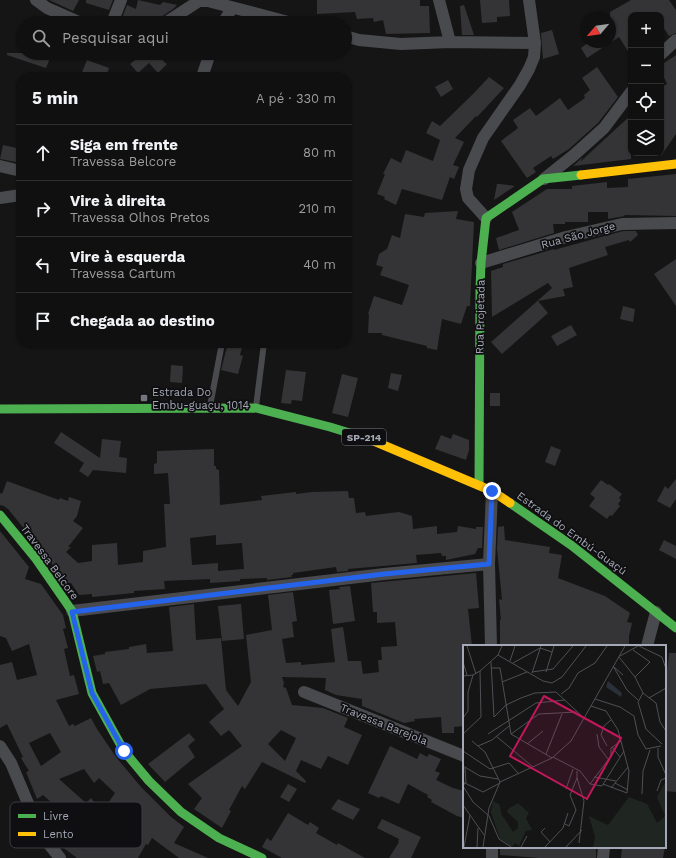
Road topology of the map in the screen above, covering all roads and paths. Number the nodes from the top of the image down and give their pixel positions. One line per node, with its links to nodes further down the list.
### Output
1 (36, 0): 6 (street)
2 (121, 0): 7 (street)
3 (439, 0): 13 (street)
4 (529, 0): 14 (street)
5 (232, 8): 8 (street); 9 (street); 10 (street)
6 (66, 16)
7 (115, 16)
8 (176, 16)
9 (227, 16)
10 (264, 16)
11 (352, 38): 13 (street)
12 (676, 40): 15 (street)
13 (450, 42): 14 (street)
14 (535, 43): 25 (street)
15 (664, 51)
16 (208, 60): 17 (street)
17 (204, 72)
18 (628, 96): 22 (street)
19 (676, 164): 22 (street)
20 (0, 166): 21 (street)
21 (16, 171)
22 (543, 179): 25 (street)
23 (16, 196): 24 (street)
24 (0, 198)
25 (486, 218): 27 (street, Rua Projetada)
26 (676, 223): 27 (street, Rua São Jorge)
27 (481, 262): 33 (street, Rua Projetada)
28 (221, 348): 30 (lane)
29 (263, 348): 31 (lane)
30 (210, 408): 31 (street, Estrada do Embú-Guaçú / SP-214); 32 (street, Estrada do Embú-Guaçú / SP-214)
31 (256, 408): 33 (street, Estrada do Embú-Guaçú / SP-214)
32 (1, 413)
33 (479, 485): 34 (street, Estrada do Embú-Guaçú / SP-214)
34 (492, 491): 36 (street); 38 (street, Estrada do Embú-Guaçú / SP-214)
35 (0, 515): 37 (street, Travessa Belcore)
36 (489, 564): 37 (street); 40 (street)
37 (72, 612): 49 (street, Travessa Belcore)
38 (656, 612): 39 (street, Estrada do Embú-Guaçú / SP-214); 41 (street)
39 (676, 628)
40 (491, 645)
41 (647, 645)
42 (304, 692): 44 (street, Travessa Barejola)
43 (0, 746): 45 (street)
44 (463, 756)
45 (27, 802)
46 (52, 848): 48 (street)
47 (604, 848): 50 (street)
48 (60, 858)
49 (262, 858)
50 (603, 858)

